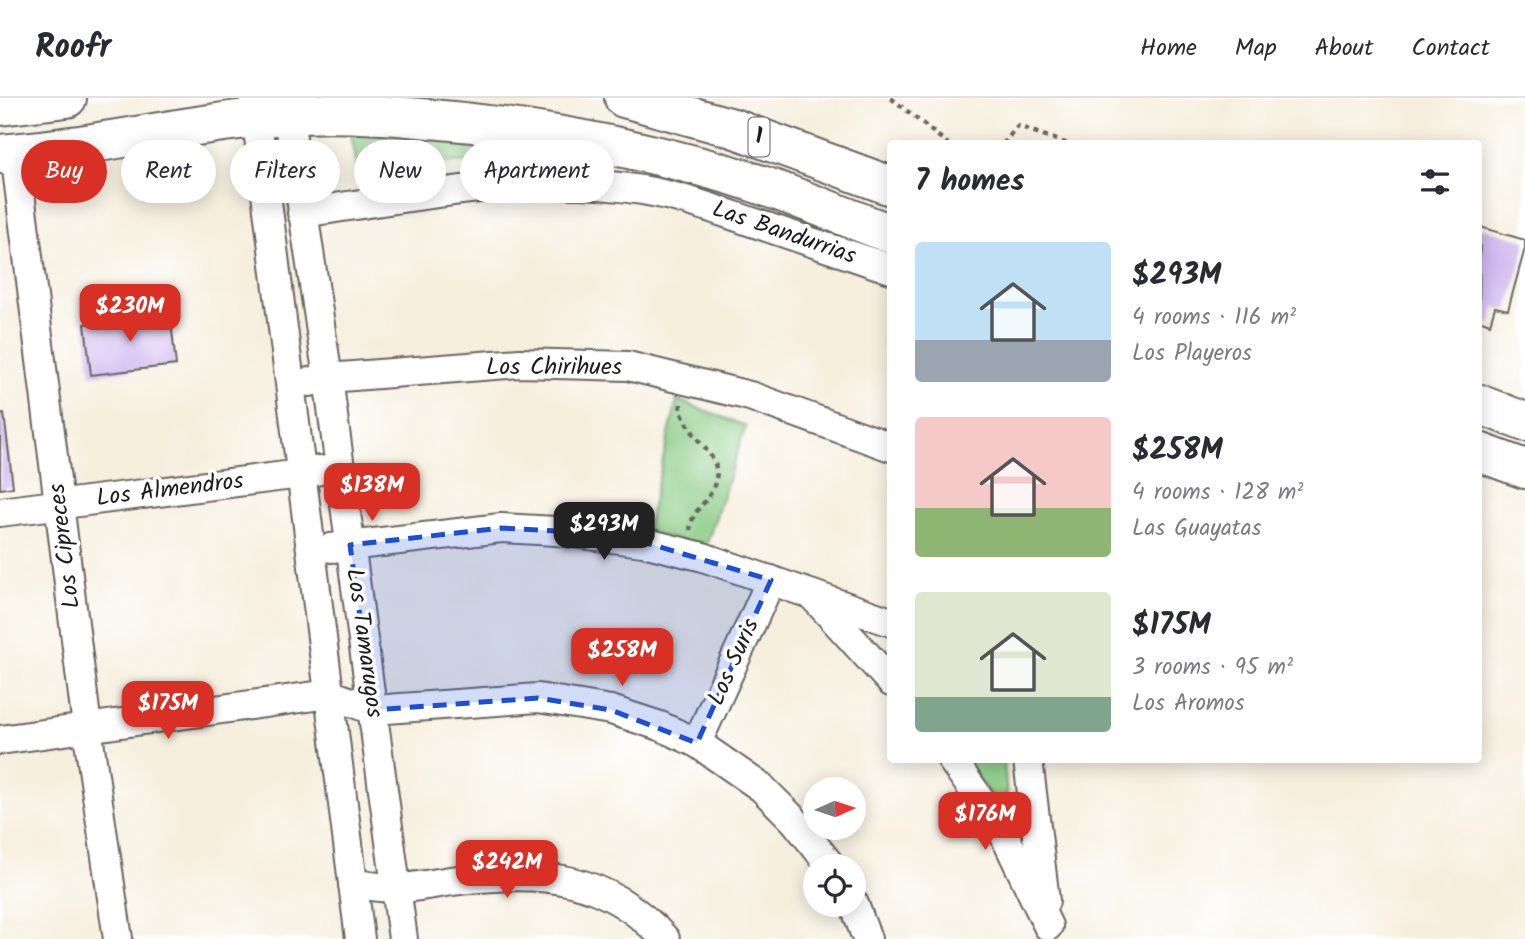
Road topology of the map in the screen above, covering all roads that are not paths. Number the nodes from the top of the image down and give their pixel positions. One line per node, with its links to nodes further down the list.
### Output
1 (67, 98): 3 (highway)
2 (624, 98): 6 (highway, 1)
3 (0, 106)
4 (271, 107): 5 (highway, 1); 7 (street, Los Tamarugos); 8 (highway, 1); 11 (street, Los Tamarugos)
5 (8, 153): 19 (street, Los Cipreces)
6 (887, 185)
7 (302, 213): 9 (street, Las Bandurrias); 10 (street, Los Tamarugos)
8 (887, 233)
9 (887, 268)
10 (328, 378): 11 (street, Los Chirihues); 14 (street, Los Chirihues); 16 (street, Los Tamarugos)
11 (290, 386): 18 (street, Los Tamarugos)
12 (1482, 405): 13 (highway)
13 (1525, 422)
14 (887, 446)
15 (1482, 453): 17 (highway)
16 (340, 464): 18 (street, Los Almendros); 21 (street, Los Tamarugos)
17 (1525, 469)
18 (301, 474): 19 (street, Los Almendros); 22 (street, Los Tamarugos)
19 (60, 503): 20 (street, Los Almendros); 29 (street, Los Cipreces)
20 (0, 512)
21 (350, 545): 22 (street); 23 (street); 28 (street, Los Tamarugos)
22 (311, 550): 27 (street, Los Tamarugos)
23 (771, 580): 24 (street); 31 (street, Los Suris)
24 (810, 593): 25 (street); 26 (street)
25 (887, 621)
26 (887, 678)
27 (329, 694): 28 (street); 29 (street); 35 (street, Los Tamarugos)
28 (373, 710): 31 (street); 36 (street, Los Tamarugos)
29 (87, 727): 30 (street); 39 (street, Los Cipreces)
30 (0, 740)
31 (697, 743): 34 (street)
32 (954, 763): 38 (street)
33 (1028, 763): 38 (street)
34 (821, 854)
35 (353, 884): 36 (street); 40 (street, Los Tamarugos)
36 (396, 888): 41 (street, Los Tamarugos); 42 (street)
37 (859, 917): 43 (street)
38 (1048, 933)
39 (118, 939)
40 (360, 939)
41 (403, 939)
42 (665, 939)
43 (867, 939)

